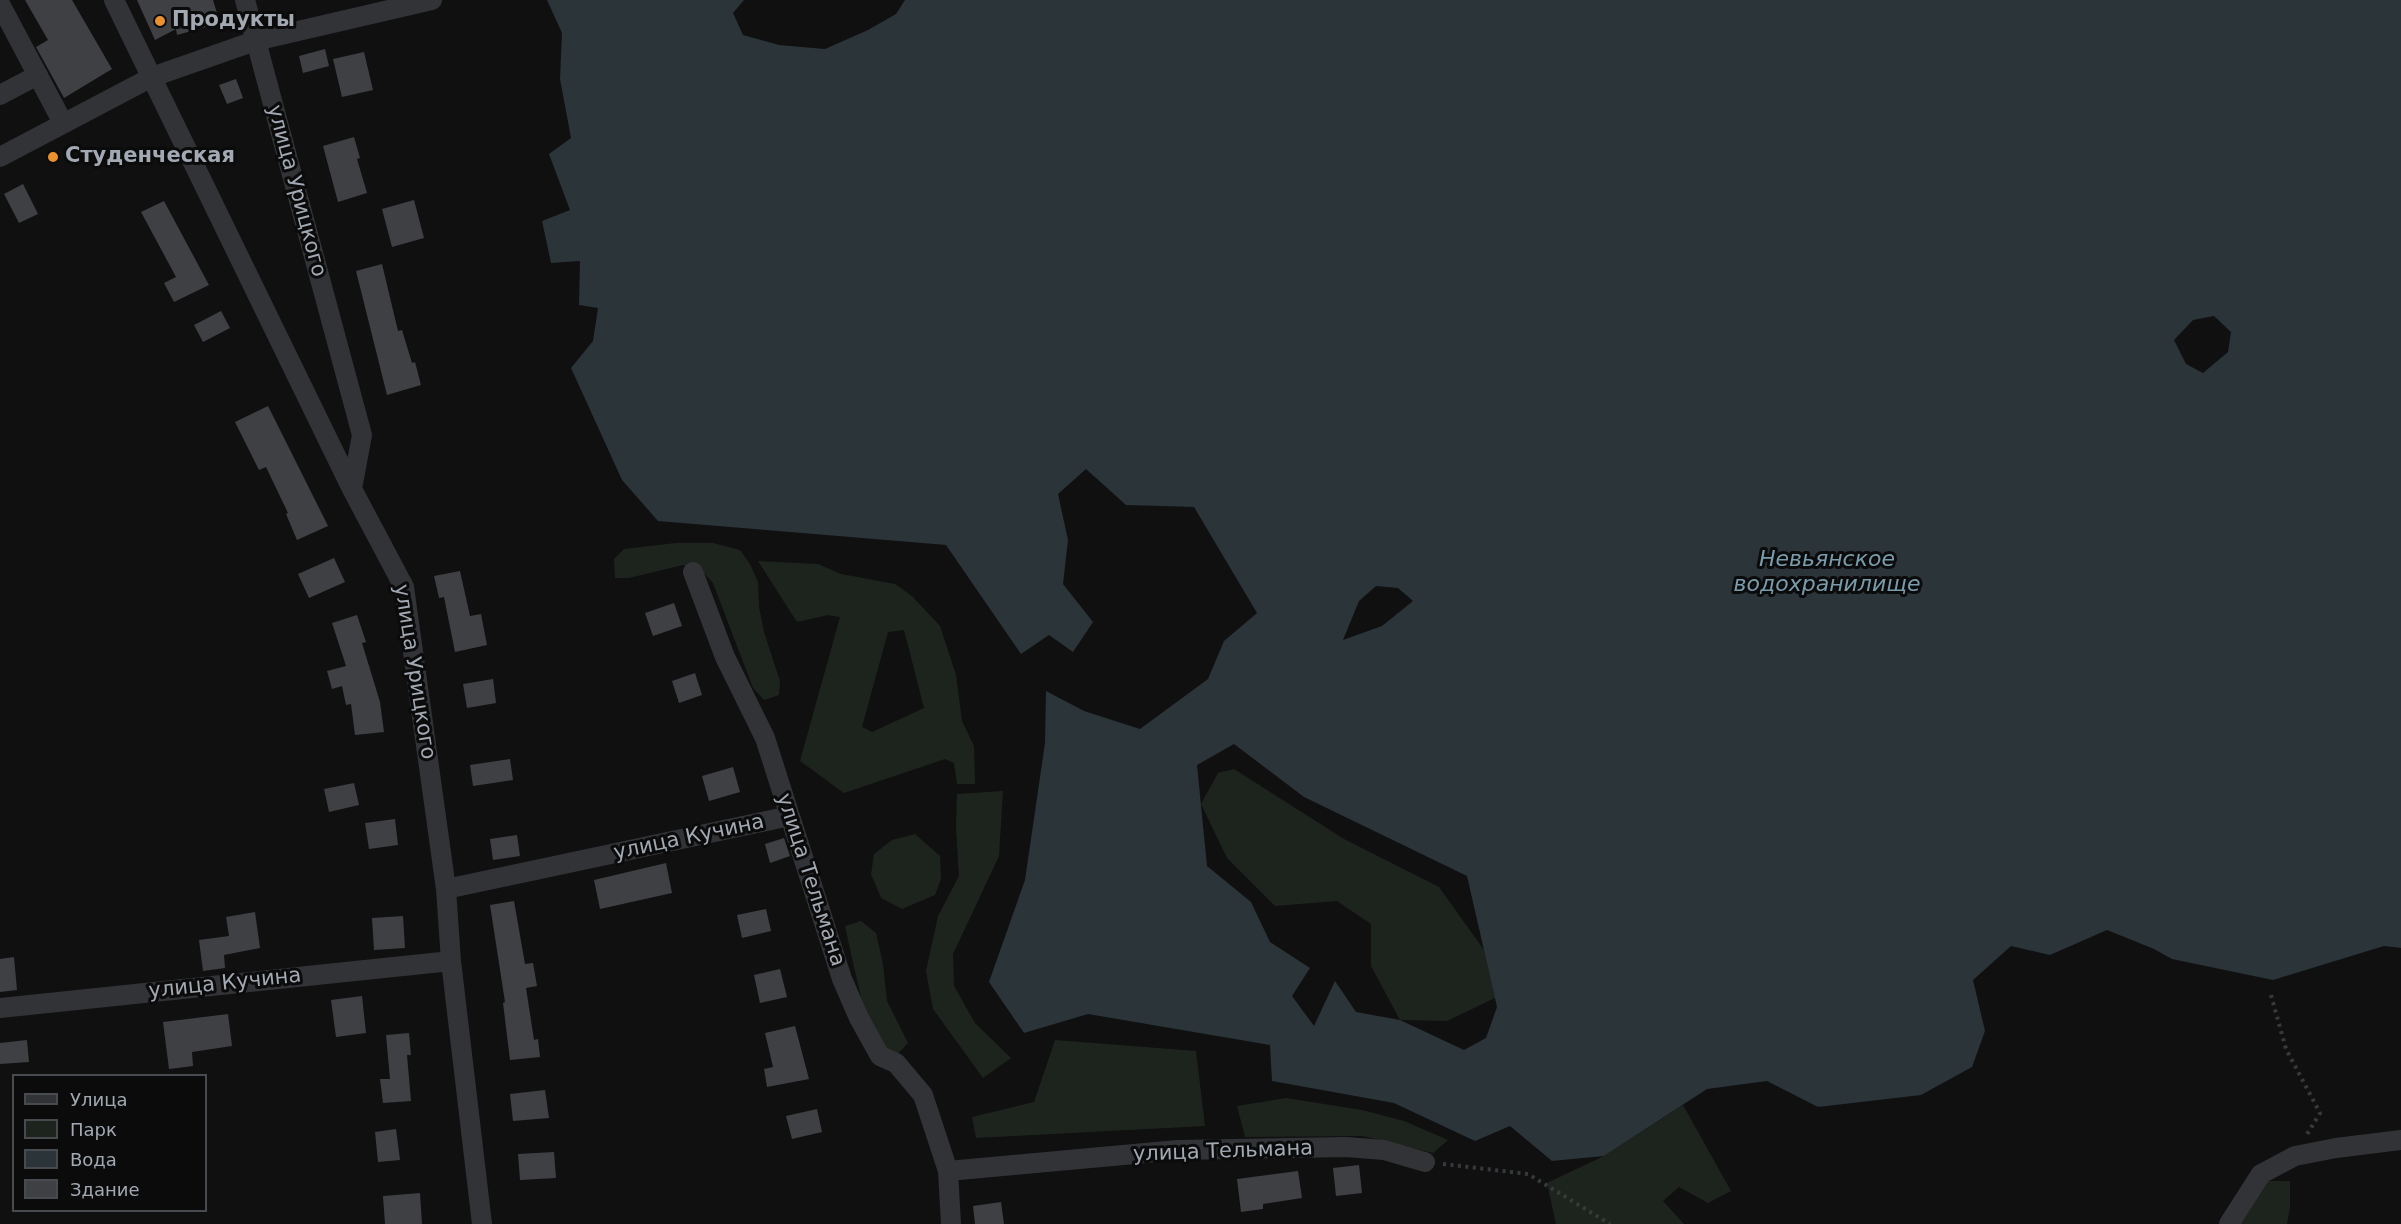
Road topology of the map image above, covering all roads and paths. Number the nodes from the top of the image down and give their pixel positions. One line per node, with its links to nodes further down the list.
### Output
1 (114, 0): 7 (street)
2 (245, 0): 5 (street, улица Урицкого)
3 (432, 0): 5 (street)
4 (0, 4): 6 (street)
5 (255, 41): 7 (street); 11 (street, улица Урицкого)
6 (38, 75): 8 (street); 9 (street)
7 (152, 77): 9 (street); 11 (street)
8 (0, 95)
9 (63, 123): 10 (street)
10 (0, 157)
11 (352, 489): 14 (street, улица Урицкого)
12 (693, 572): 13 (street, улица Тельмана)
13 (790, 816): 14 (street, улица Кучина); 21 (street, улица Тельмана)
14 (446, 889): 15 (street, улица Урицкого)
15 (451, 961): 17 (street, улица Кучина); 22 (street, улица Урицкого)
16 (2271, 995): 19 (path)
17 (0, 1008)
18 (2401, 1140): 19 (street)
19 (2295, 1156): 25 (street)
20 (1425, 1162): 21 (street, улица Тельмана); 24 (path)
21 (948, 1171): 23 (street, улица Тельмана)
22 (482, 1224)
23 (951, 1224)
24 (1610, 1224)
25 (2229, 1224)

